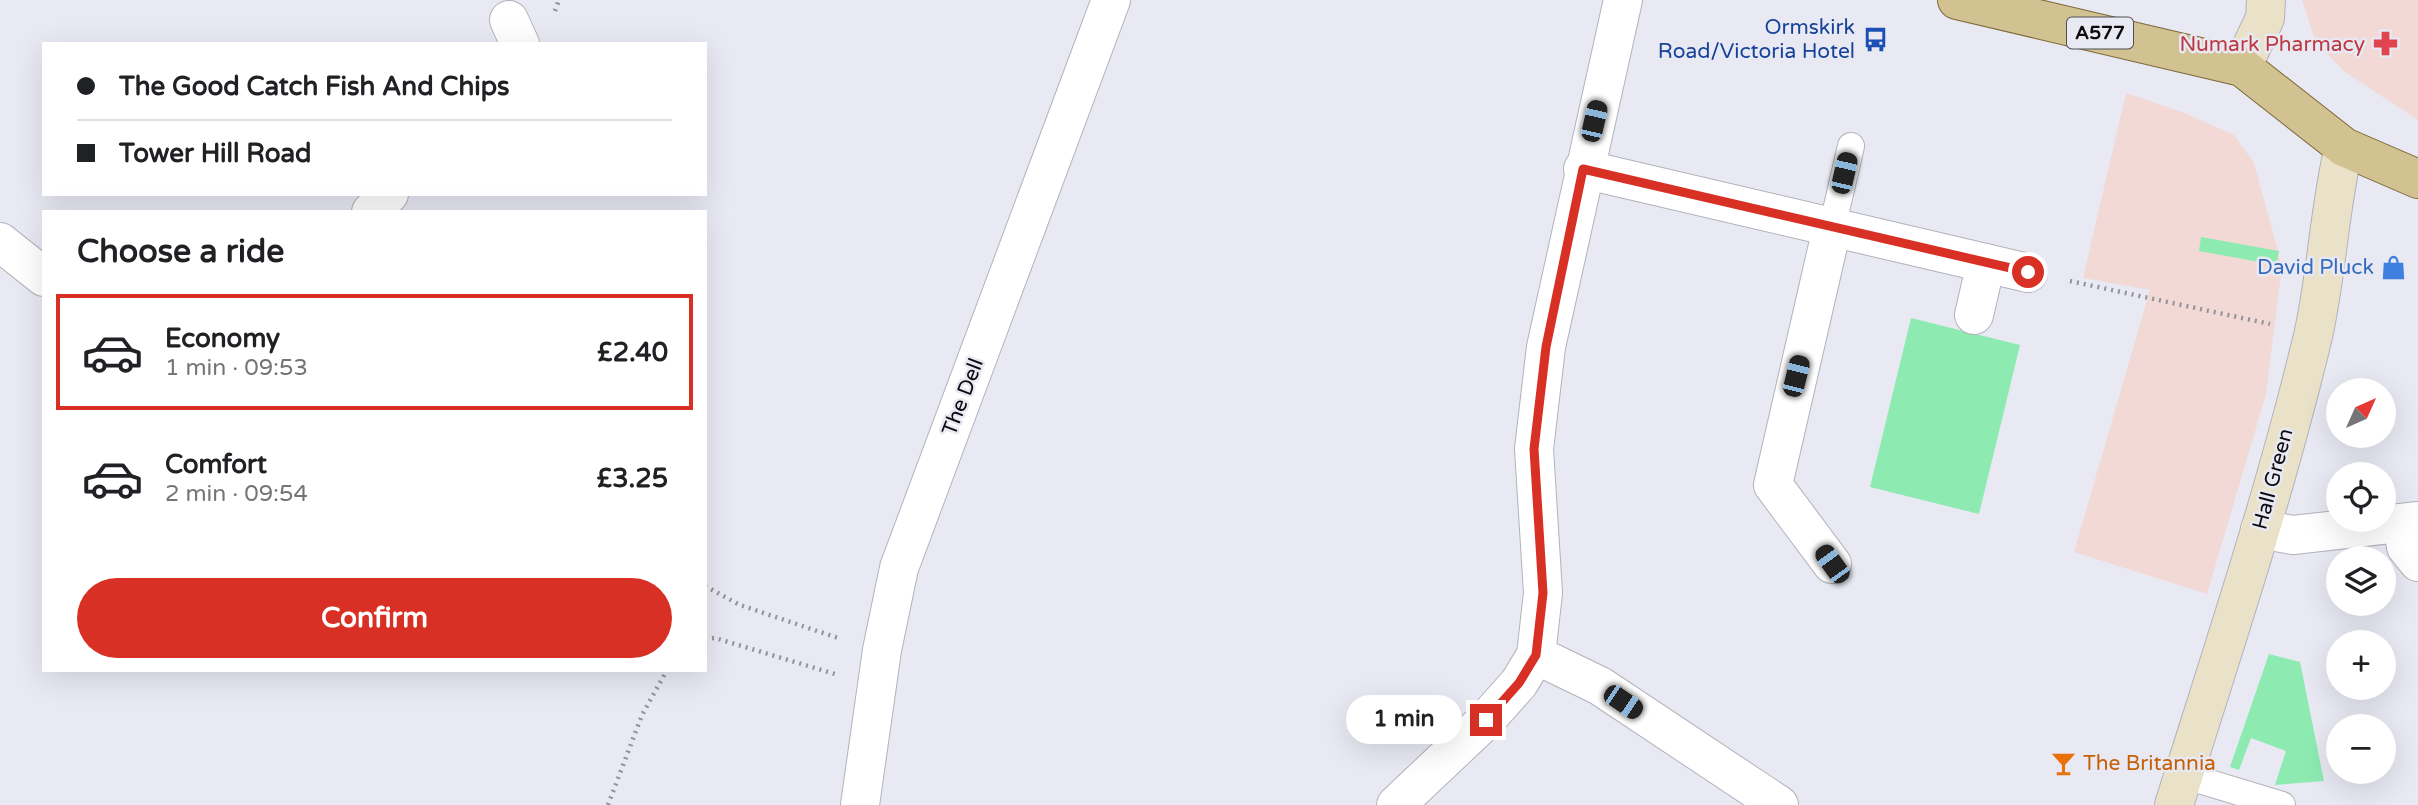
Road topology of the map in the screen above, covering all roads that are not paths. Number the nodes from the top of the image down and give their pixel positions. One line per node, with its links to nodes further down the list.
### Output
1 (1111, 0): 24 (street, The Dell)
2 (1623, 0): 8 (street)
3 (1958, 0): 5 (main road, A577)
4 (2266, 0): 5 (street)
5 (2242, 67): 7 (main road, A577)
6 (1851, 146): 12 (lane)
7 (2344, 147): 9 (main road, A577); 19 (street, Hall Green)
8 (1583, 169): 12 (street); 22 (street)
9 (2418, 179)
10 (387, 196): 11 (street)
11 (373, 210)
12 (1832, 228): 14 (street); 21 (street)
13 (0, 242): 16 (street)
14 (1986, 263): 15 (street); 17 (street)
15 (2028, 272)
16 (42, 275)
17 (1974, 315)
18 (2410, 522): 19 (street); 20 (street)
19 (2260, 529): 23 (street, Hall Green)
20 (2418, 562)
21 (1832, 564)
22 (1536, 655): 25 (street); 26 (street)
23 (2179, 790): 27 (lane)
24 (860, 805)
25 (1396, 805)
26 (1779, 805)
27 (2282, 805)

